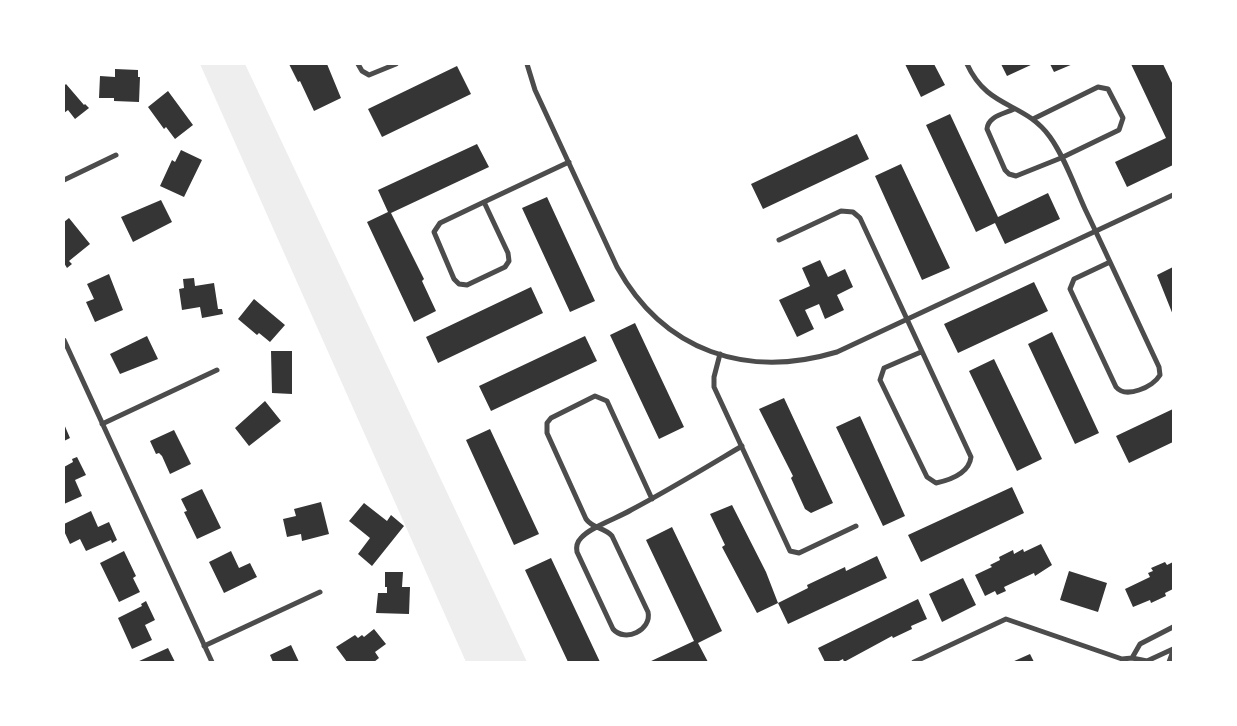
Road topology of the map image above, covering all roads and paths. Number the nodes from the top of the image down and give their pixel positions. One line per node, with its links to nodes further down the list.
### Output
1 (358, 64): 2 (street)
2 (396, 64)
3 (527, 64): 9 (street)
4 (967, 64): 5 (street)
5 (1015, 109): 6 (street); 8 (street)
6 (1033, 119): 8 (street); 8 (street)
7 (116, 155): 10 (street)
8 (1061, 158): 13 (street)
9 (569, 162): 12 (street); 19 (street)
10 (64, 180)
11 (1173, 195): 13 (street)
12 (484, 202): 12 (street)
13 (1096, 232): 15 (street); 16 (street)
14 (779, 240): 16 (street)
15 (1110, 262): 15 (street)
16 (906, 321): 18 (street); 19 (street)
17 (64, 340): 21 (street)
18 (921, 352): 18 (street)
19 (720, 354): 22 (street)
20 (217, 370): 21 (street)
21 (102, 424): 28 (street)
22 (742, 446): 23 (street); 24 (street)
23 (652, 499): 25 (street); 25 (street)
24 (856, 526)
25 (598, 528): 25 (street)
26 (320, 592): 28 (street)
27 (1173, 627): 30 (street)
28 (204, 646): 31 (street)
29 (1173, 650): 30 (street); 33 (street)
30 (1132, 658): 32 (street)
31 (212, 662)
32 (914, 662)
33 (1169, 662)

